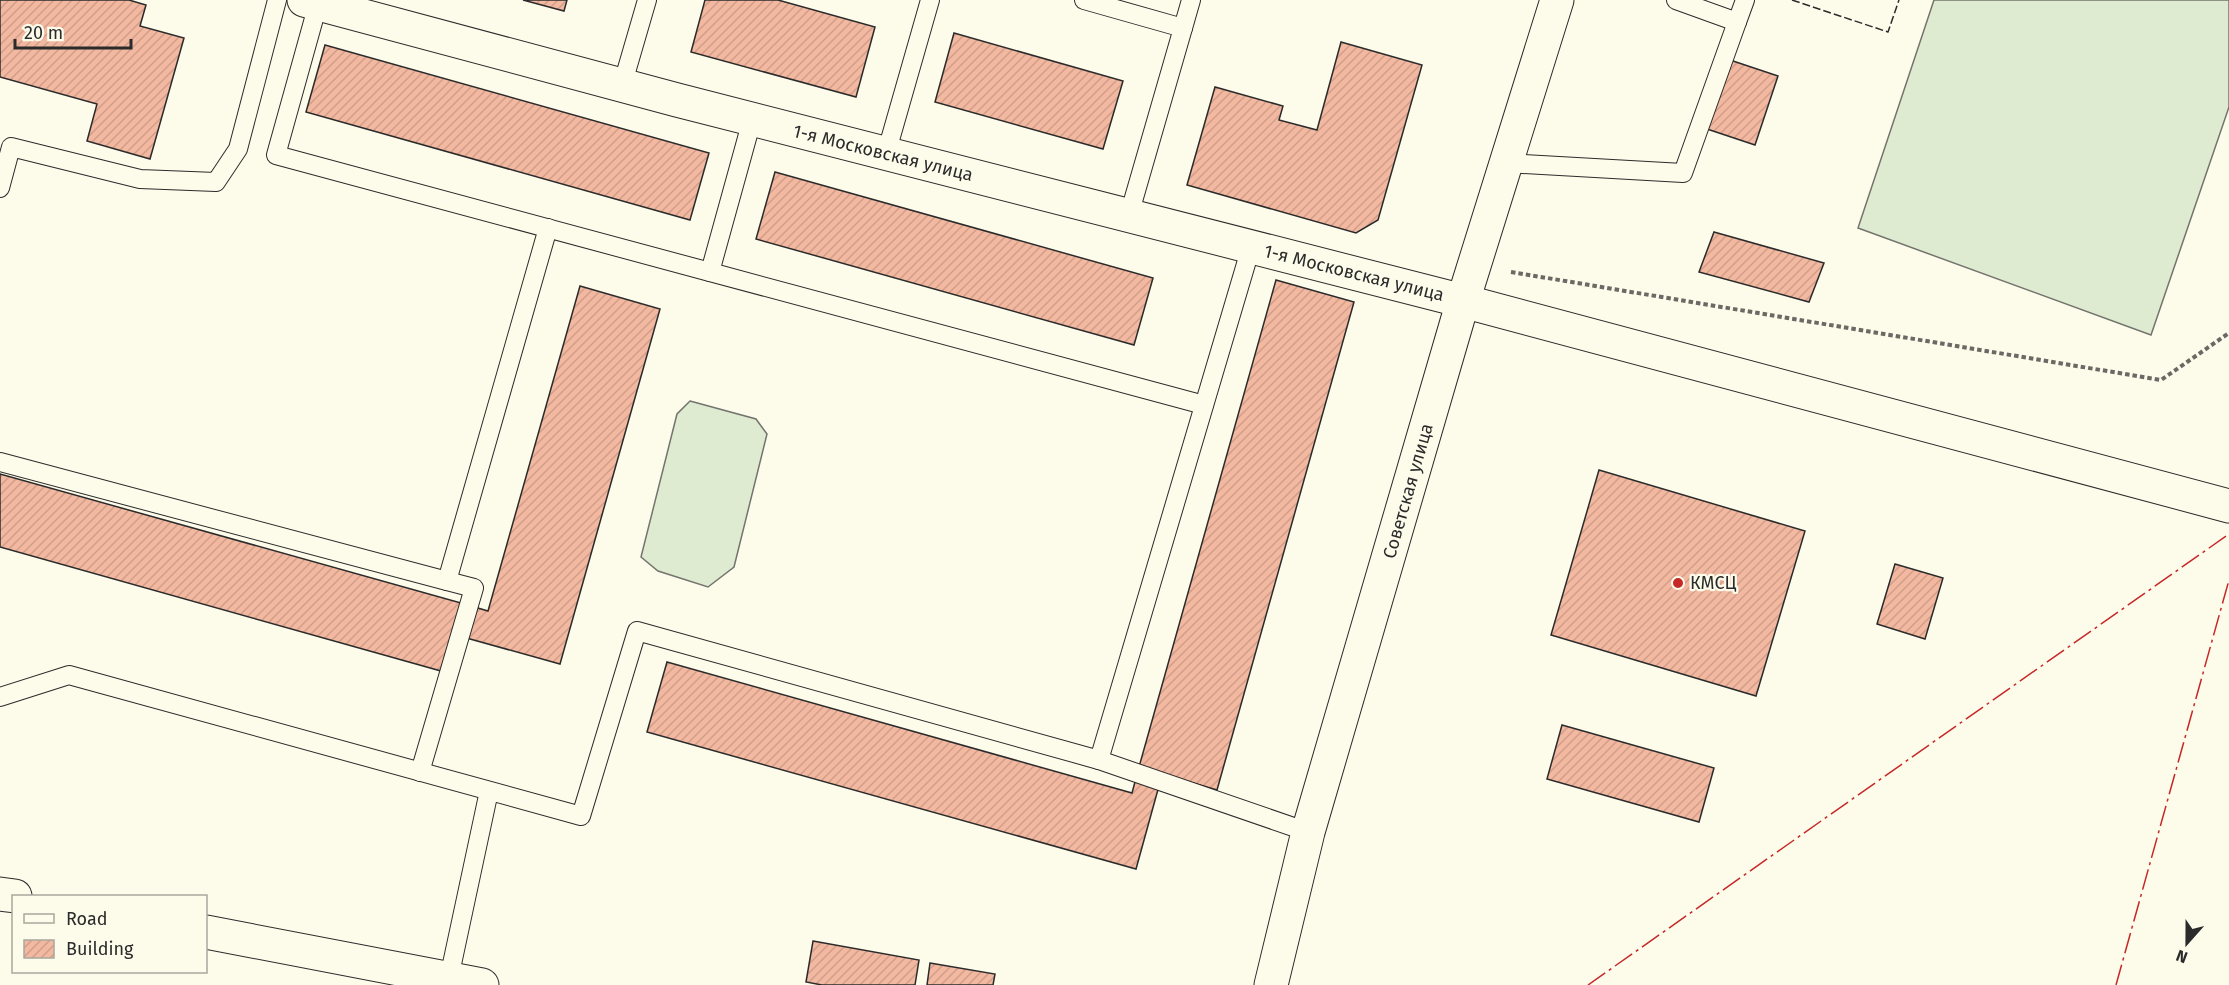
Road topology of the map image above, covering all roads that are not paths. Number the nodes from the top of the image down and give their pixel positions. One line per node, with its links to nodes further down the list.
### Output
1 (277, 0): 16 (lane)
2 (647, 0): 12 (lane)
3 (930, 0): 14 (lane)
4 (1084, 0): 11 (lane)
5 (1191, 0): 11 (lane)
6 (1557, 0): 15 (street, Советская улица)
7 (1676, 0): 10 (lane)
8 (1745, 0): 10 (lane)
9 (325, 3): 12 (street, 1-я Московская улица); 18 (lane)
10 (1737, 22): 15 (lane)
11 (1183, 27): 17 (lane)
12 (622, 86): 13 (street, 1-я Московская улица)
13 (752, 120): 14 (street, 1-я Московская улица); 20 (lane)
14 (886, 154): 17 (street, 1-я Московская улица)
15 (1506, 164): 21 (street, Советская улица)
16 (0, 188)
17 (1129, 215): 19 (street, 1-я Московская улица)
18 (548, 228): 20 (lane); 25 (lane)
19 (1251, 247): 21 (street, 1-я Московская улица); 22 (lane)
20 (710, 272): 22 (lane)
21 (1463, 301): 24 (street, 1-я Московская улица); 30 (street, Советская улица)
22 (1204, 405): 27 (lane)
23 (0, 462): 25 (lane)
24 (2229, 506)
25 (447, 582): 28 (lane)
26 (0, 697): 28 (lane)
27 (1099, 760): 29 (lane); 30 (lane)
28 (420, 772): 29 (lane)
29 (489, 791): 32 (lane)
30 (1308, 831): 34 (street, Советская улица)
31 (207, 932): 32 (street)
32 (449, 978): 33 (street)
33 (482, 985)
34 (1271, 985)

